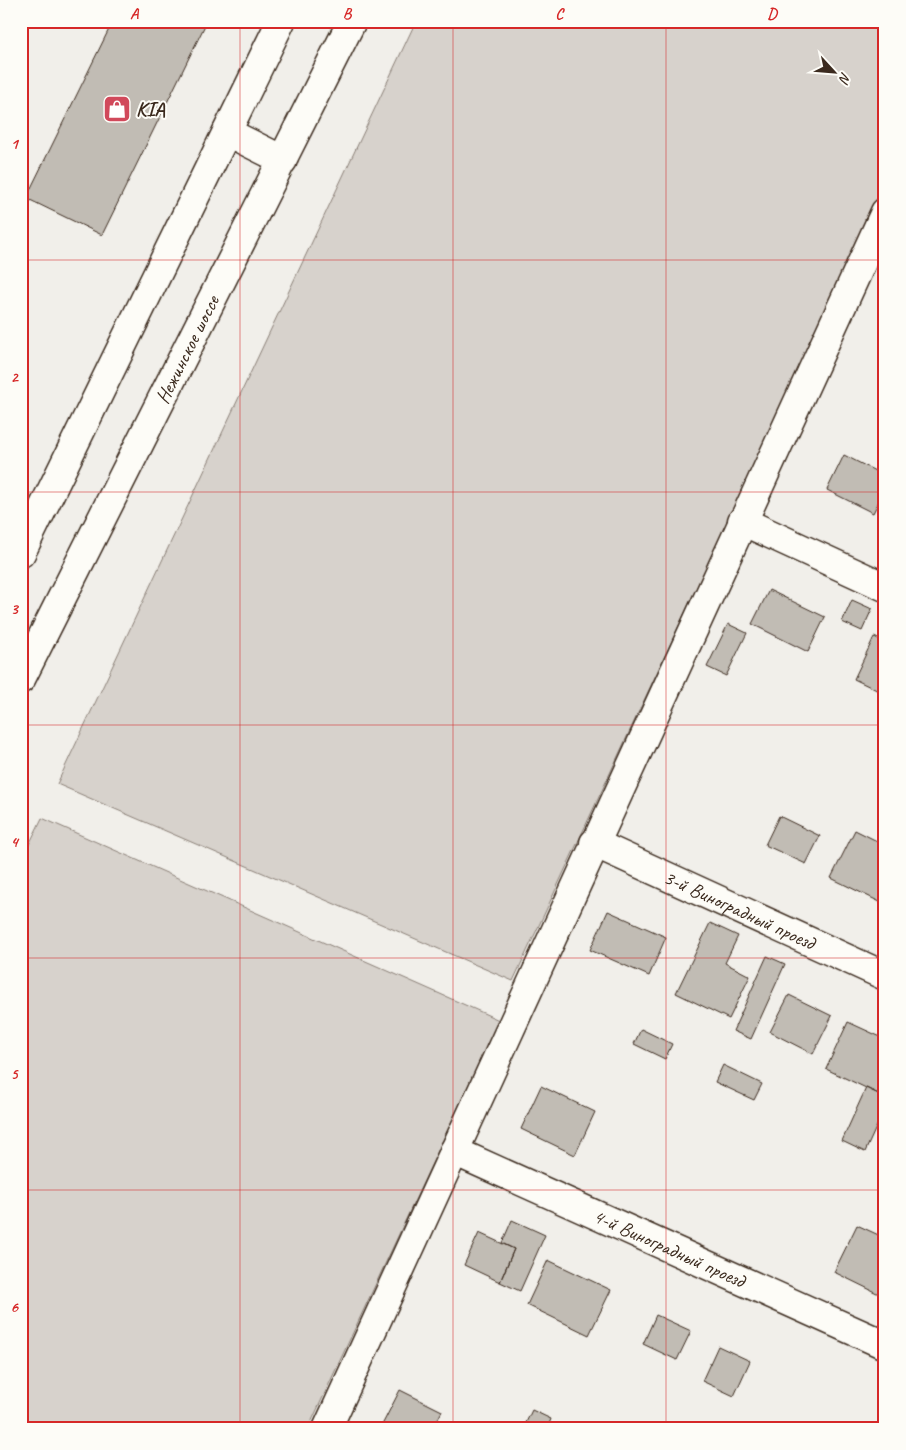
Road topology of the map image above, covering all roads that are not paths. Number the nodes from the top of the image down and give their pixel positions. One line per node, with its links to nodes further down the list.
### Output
1 (281, 21): 3 (street)
2 (352, 21): 4 (street, Нежинское шоссе)
3 (226, 132): 4 (street); 7 (street)
4 (283, 160): 9 (street, Нежинское шоссе)
5 (885, 212): 6 (street)
6 (742, 521): 8 (street); 10 (street)
7 (21, 553)
8 (885, 587)
9 (21, 679)
10 (594, 843): 11 (street, 3-й Виноградный проезд); 12 (street)
11 (885, 976)
12 (454, 1151): 13 (street, 4-й Виноградный проезд); 14 (street)
13 (885, 1345)
14 (327, 1429)

